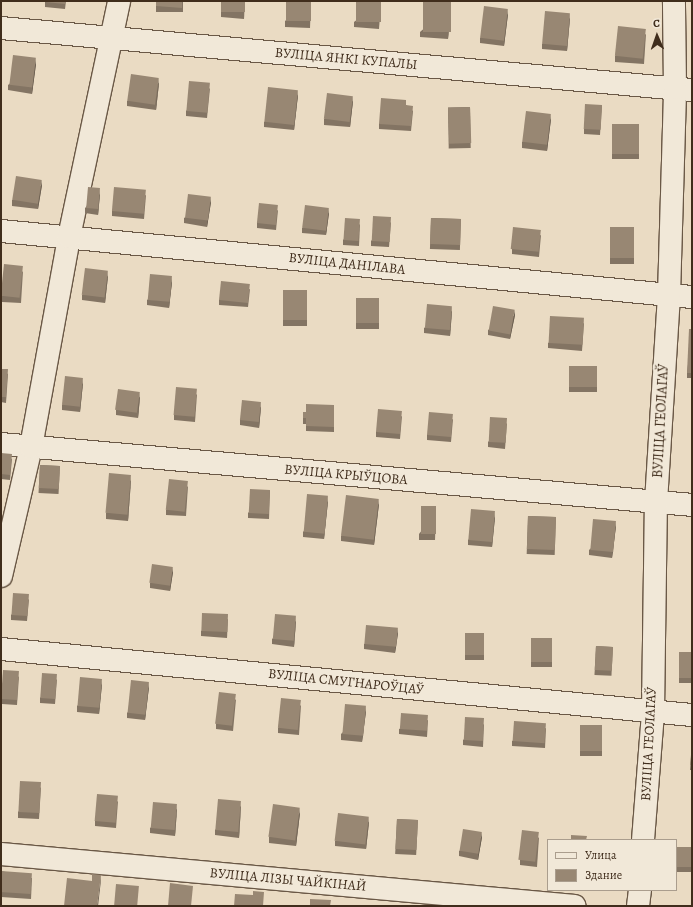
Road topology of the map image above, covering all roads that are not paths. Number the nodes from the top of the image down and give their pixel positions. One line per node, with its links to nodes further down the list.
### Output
1 (119, 1): 4 (street)
2 (674, 1): 5 (street, ВУЛІЦА ГЕОЛАГАЎ)
3 (1, 28): 4 (street, ВУЛІЦА ЯНКІ КУПАЛЫ)
4 (111, 38): 5 (street, ВУЛІЦА ЯНКІ КУПАЛЫ); 7 (street)
5 (683, 89): 8 (street, ВУЛІЦА ГЕОЛАГАЎ)
6 (1, 231): 7 (street, ВУЛІЦА ДАНІЛАВА)
7 (69, 237): 8 (street, ВУЛІЦА ДАНІЛАВА); 11 (street)
8 (669, 295): 9 (street, ВУЛІЦА ДАНІЛАВА); 12 (street, ВУЛІЦА ГЕОЛАГАЎ)
9 (692, 297)
10 (1, 444): 11 (street, ВУЛІЦА КРЫЎЦОВА)
11 (31, 447): 12 (street, ВУЛІЦА КРЫЎЦОВА); 14 (street)
12 (656, 502): 13 (street, ВУЛІЦА КРЫЎЦОВА); 16 (street, ВУЛІЦА ГЕОЛАГАЎ)
13 (692, 505)
14 (1, 576)
15 (1, 648): 16 (street, ВУЛІЦА СМУГНАРОЎЦАЎ)
16 (652, 712): 17 (street, ВУЛІЦА СМУГНАРОЎЦАЎ); 18 (street, ВУЛІЦА ГЕОЛАГАЎ)
17 (692, 715)
18 (643, 839)
19 (1, 854): 21 (street, ВУЛІЦА ЛІЗЫ ЧАЙКІНАЙ)
20 (640, 891): 22 (street)
21 (575, 906)
22 (638, 906)

